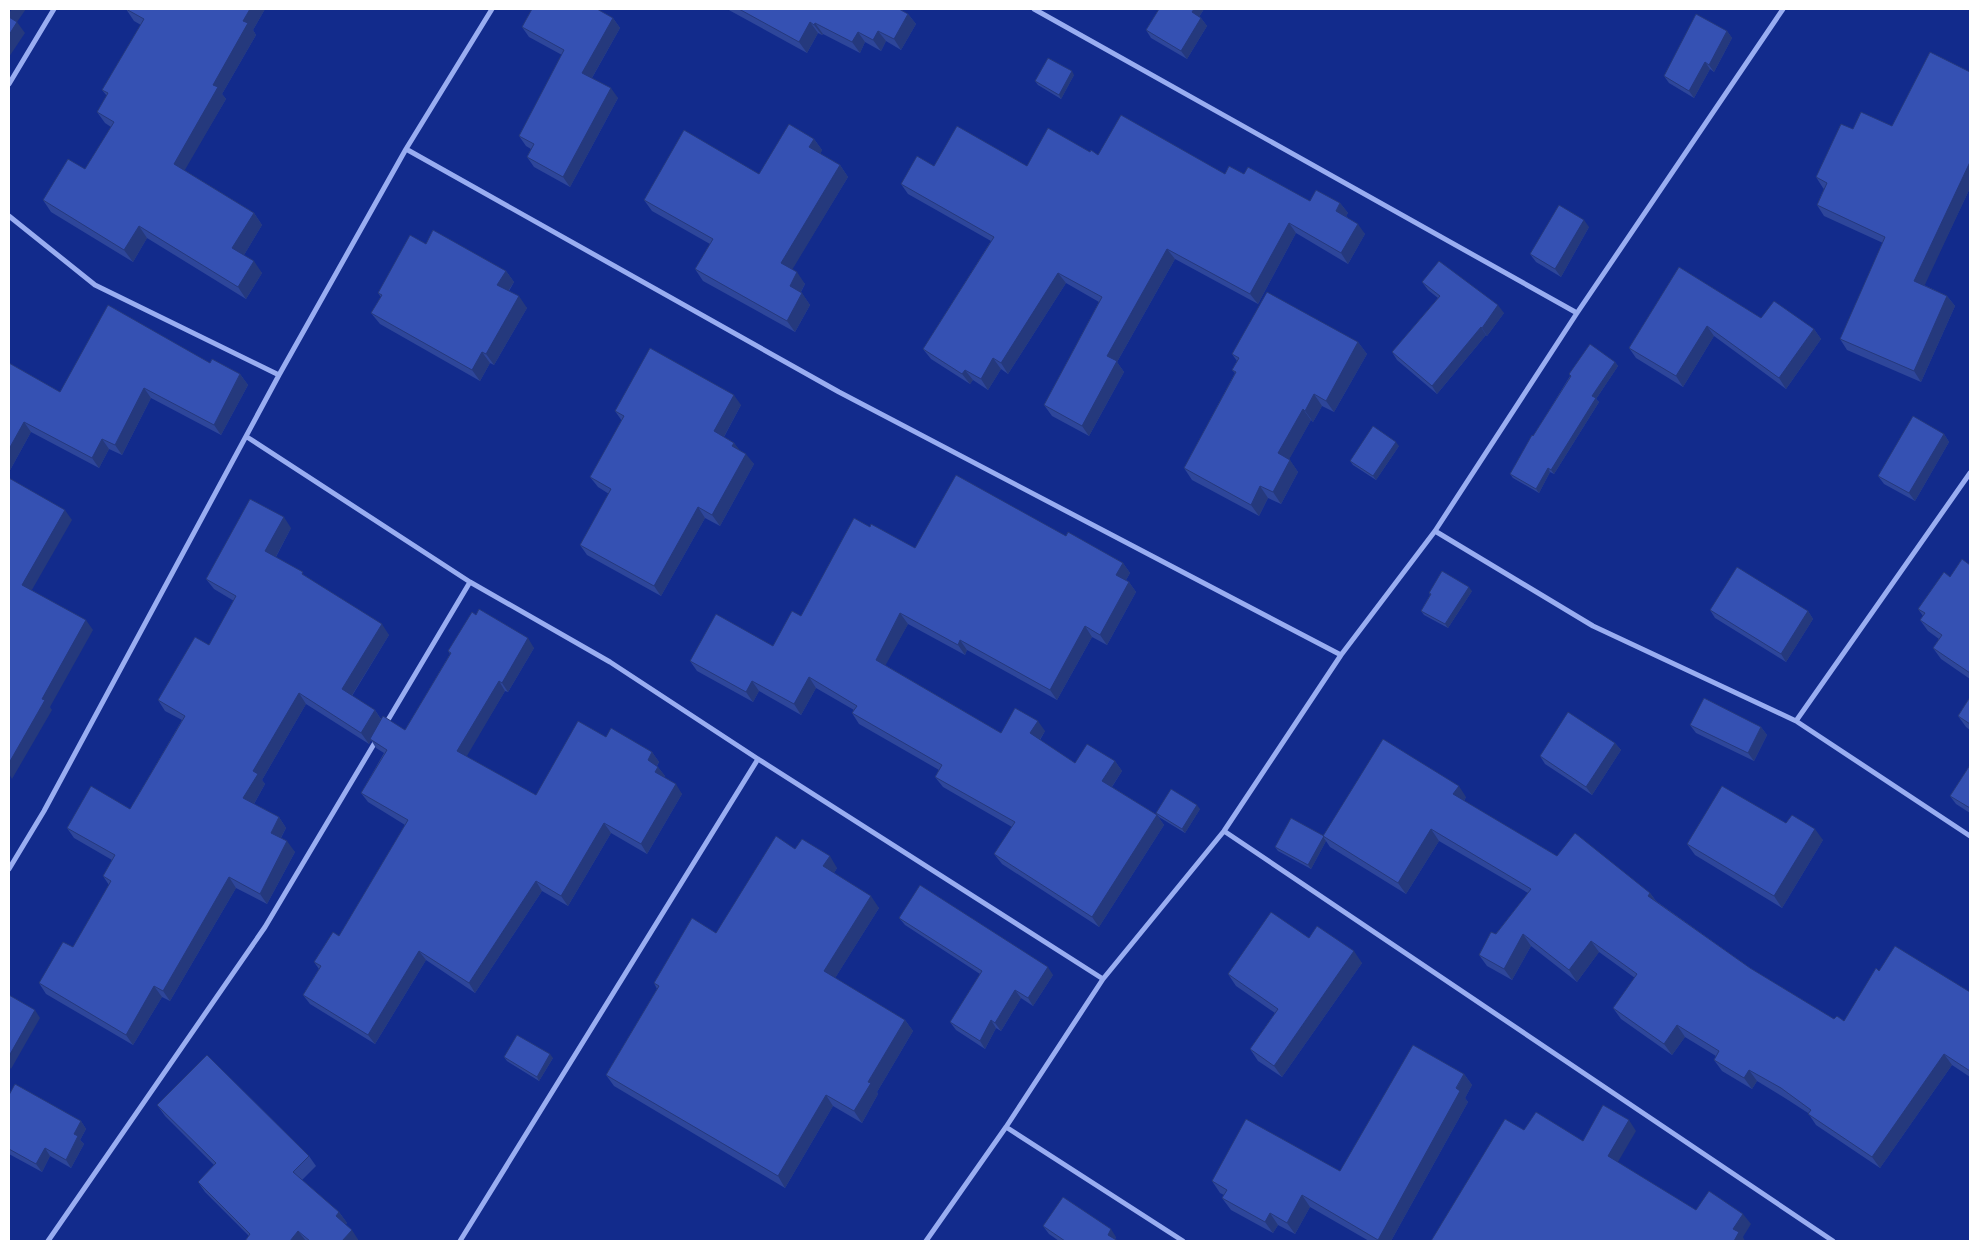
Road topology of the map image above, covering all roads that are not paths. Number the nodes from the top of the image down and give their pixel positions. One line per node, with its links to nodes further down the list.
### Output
1 (54, 9): 5 (street)
2 (492, 9): 6 (street)
3 (1034, 9): 8 (street)
4 (1783, 9): 8 (street)
5 (9, 84)
6 (406, 149): 9 (street); 14 (street)
7 (9, 216): 9 (street)
8 (1577, 312): 12 (street)
9 (279, 375): 10 (street)
10 (246, 437): 13 (street); 19 (street)
11 (1970, 473): 15 (street)
12 (1435, 531): 14 (street); 15 (street)
13 (470, 582): 16 (street); 22 (street)
14 (1341, 655): 17 (street)
15 (1796, 721): 18 (street)
16 (758, 759): 20 (street); 23 (street)
17 (1224, 831): 20 (street); 26 (street)
18 (1970, 836)
19 (9, 869)
20 (1103, 979): 21 (street)
21 (1006, 1127): 24 (street); 25 (street)
22 (48, 1241)
23 (460, 1241)
24 (926, 1241)
25 (1183, 1241)
26 (1834, 1241)

